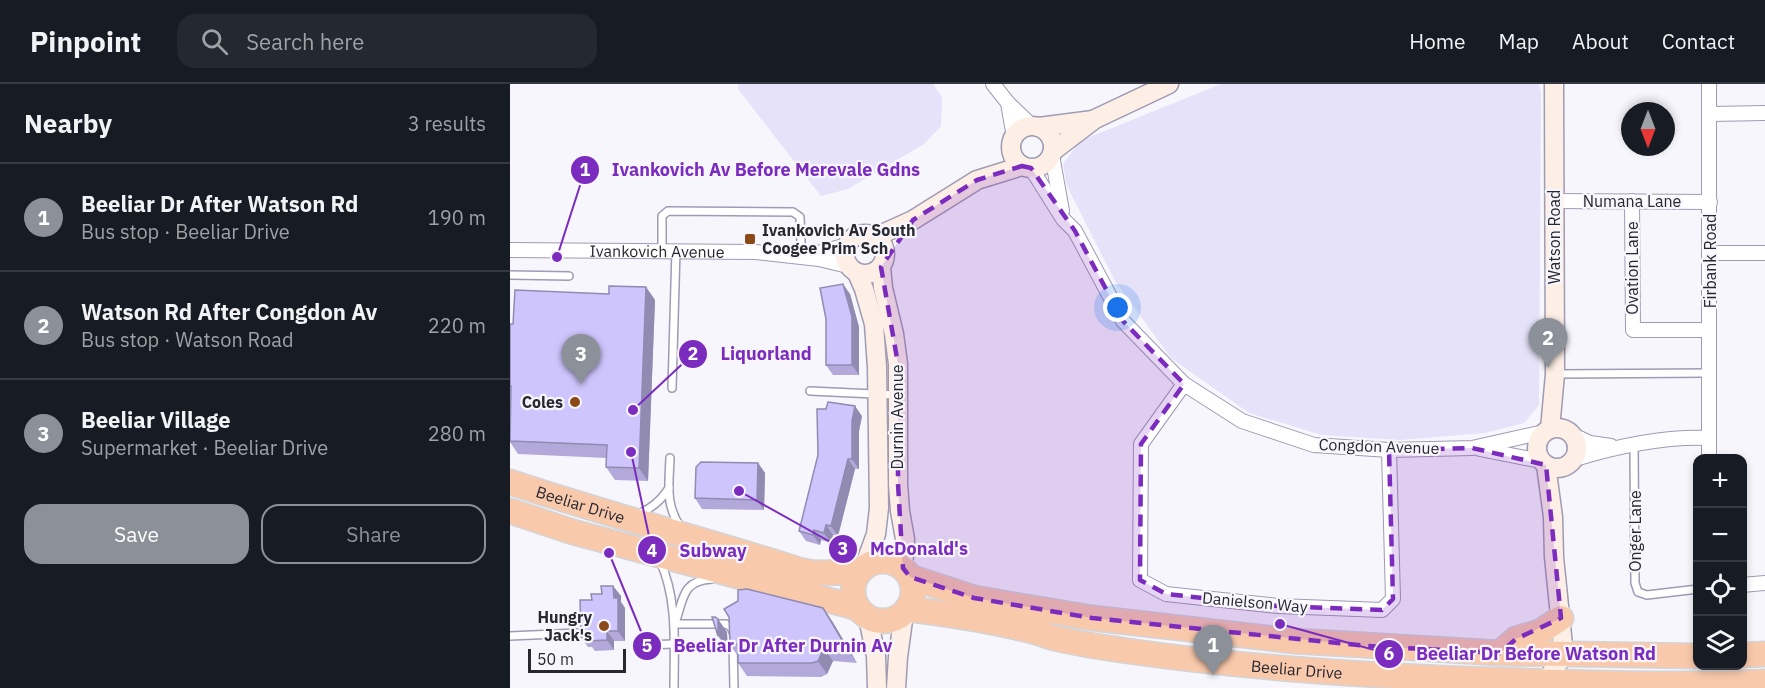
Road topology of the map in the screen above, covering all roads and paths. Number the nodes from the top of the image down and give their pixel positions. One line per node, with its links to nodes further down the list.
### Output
1 (993, 84): 5 (street)
2 (1554, 84): 14 (street, Watson Road)
3 (1709, 84): 7 (street, Firbank Road)
4 (1164, 85): 8 (street)
5 (1008, 103): 9 (street); 10 (street)
6 (1765, 113): 7 (street)
7 (1709, 114): 16 (street, Firbank Road)
8 (1095, 119): 9 (street); 11 (street)
9 (1035, 127): 10 (street); 11 (street)
10 (1013, 140): 12 (street); 13 (street)
11 (1052, 153): 12 (street); 17 (street, Congdon Avenue)
12 (1027, 167): 13 (street); 17 (street, Congdon Avenue)
13 (977, 180): 18 (street)
14 (1554, 201): 15 (street, Numana Lane); 32 (street, Watson Road)
15 (1632, 201): 16 (street, Numana Lane); 30 (street, Ovation Lane)
16 (1710, 202): 23 (street, Firbank Road)
17 (1063, 219): 33 (street, Congdon Avenue)
18 (913, 220): 19 (street); 26 (street)
19 (877, 238): 20 (street); 26 (street)
20 (847, 245): 25 (street, Ivankovich Avenue); 27 (street)
21 (510, 250): 22 (street, Ivankovich Avenue)
22 (669, 251): 25 (street, Ivankovich Avenue); 25 (lane); 34 (lane)
23 (1710, 253): 24 (street); 30 (street, Firbank Road)
24 (1765, 253)
25 (803, 257): 27 (street, Ivankovich Avenue)
26 (883, 261): 27 (street); 37 (street, Durnin Avenue)
27 (853, 269): 36 (street, Durnin Avenue)
28 (510, 275): 29 (lane)
29 (569, 276)
30 (1709, 330): 31 (street, Firbank Road)
31 (1709, 373): 32 (lane); 40 (street, Firbank Road)
32 (1554, 382): 38 (street, Watson Road); 39 (street, Watson Road)
33 (1184, 384): 44 (street, Congdon Avenue); 44 (street, Danielson Way)
34 (672, 388)
35 (810, 391): 36 (lane)
36 (877, 394): 37 (lane); 56 (street, Durnin Avenue)
37 (898, 395): 57 (street, Durnin Avenue)
38 (1547, 430): 39 (street); 43 (street, Congdon Avenue); 47 (street)
39 (1571, 433): 42 (street); 48 (street)
40 (1709, 438): 41 (street); 45 (street, Firbank Road)
41 (1634, 445): 42 (street); 61 (lane, Onger Lane)
42 (1617, 447): 48 (street)
43 (1472, 448): 44 (street, Congdon Avenue); 47 (street, Congdon Avenue)
44 (1389, 450)
45 (1709, 454)
46 (670, 458): 50 (lane)
47 (1544, 463): 48 (street); 52 (street)
48 (1570, 463): 52 (street)
49 (510, 482): 53 (highway, Beeliar Drive)
50 (669, 488): 53 (lane); 54 (lane)
51 (510, 511): 55 (highway, Beeliar Drive)
52 (1554, 517): 64 (street)
53 (629, 519): 54 (highway, Beeliar Drive)
54 (686, 535): 56 (highway, Beeliar Drive)
55 (657, 555): 58 (highway, Beeliar Drive); 65 (lane)
56 (862, 570): 57 (highway); 63 (highway)
57 (907, 573): 62 (highway); 70 (highway, Beeliar Drive)
58 (738, 575): 63 (highway, Beeliar Drive); 65 (lane)
59 (1765, 583): 60 (street)
60 (1747, 585)
61 (1693, 590)
62 (906, 611): 63 (highway); 76 (highway, Beeliar Drive); 81 (street)
63 (863, 613): 80 (street)
64 (1561, 618): 70 (highway); 72 (street)
65 (674, 624): 68 (lane); 79 (lane)
66 (577, 633): 67 (lane)
67 (510, 636)
68 (674, 644): 69 (lane); 78 (lane)
69 (642, 645)
70 (1500, 653): 72 (highway, Beeliar Drive)
71 (1765, 654): 73 (highway)
72 (1564, 655): 74 (highway, Beeliar Drive); 76 (street); 77 (street)
73 (1747, 655)
74 (1693, 656)
75 (1765, 681): 77 (highway, Beeliar Drive)
76 (1545, 682): 77 (highway, Beeliar Drive)
77 (1590, 683)
78 (674, 688)
79 (734, 688)
80 (877, 688)
81 (896, 688)

